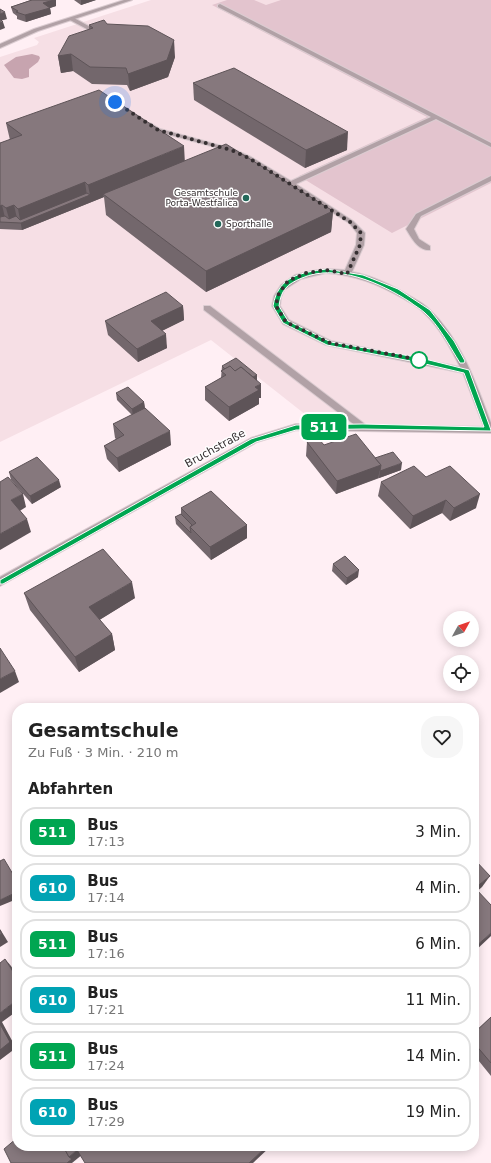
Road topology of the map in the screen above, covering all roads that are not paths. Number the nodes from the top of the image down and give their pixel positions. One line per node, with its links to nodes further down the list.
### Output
1 (129, 0): 3 (street)
2 (220, 6): 6 (street)
3 (72, 19): 4 (street); 5 (street)
4 (101, 35)
5 (0, 46)
6 (436, 117): 8 (street); 10 (street)
7 (139, 118): 10 (street)
8 (491, 145)
9 (491, 178): 11 (street)
10 (291, 184): 12 (street)
11 (427, 248)
12 (347, 274): 14 (street); 14 (street)
13 (207, 308): 15 (street)
14 (466, 371): 16 (street)
15 (363, 427): 16 (street, Bruchstraße); 17 (street, Bruchstraße)
16 (490, 430)
17 (0, 582)

